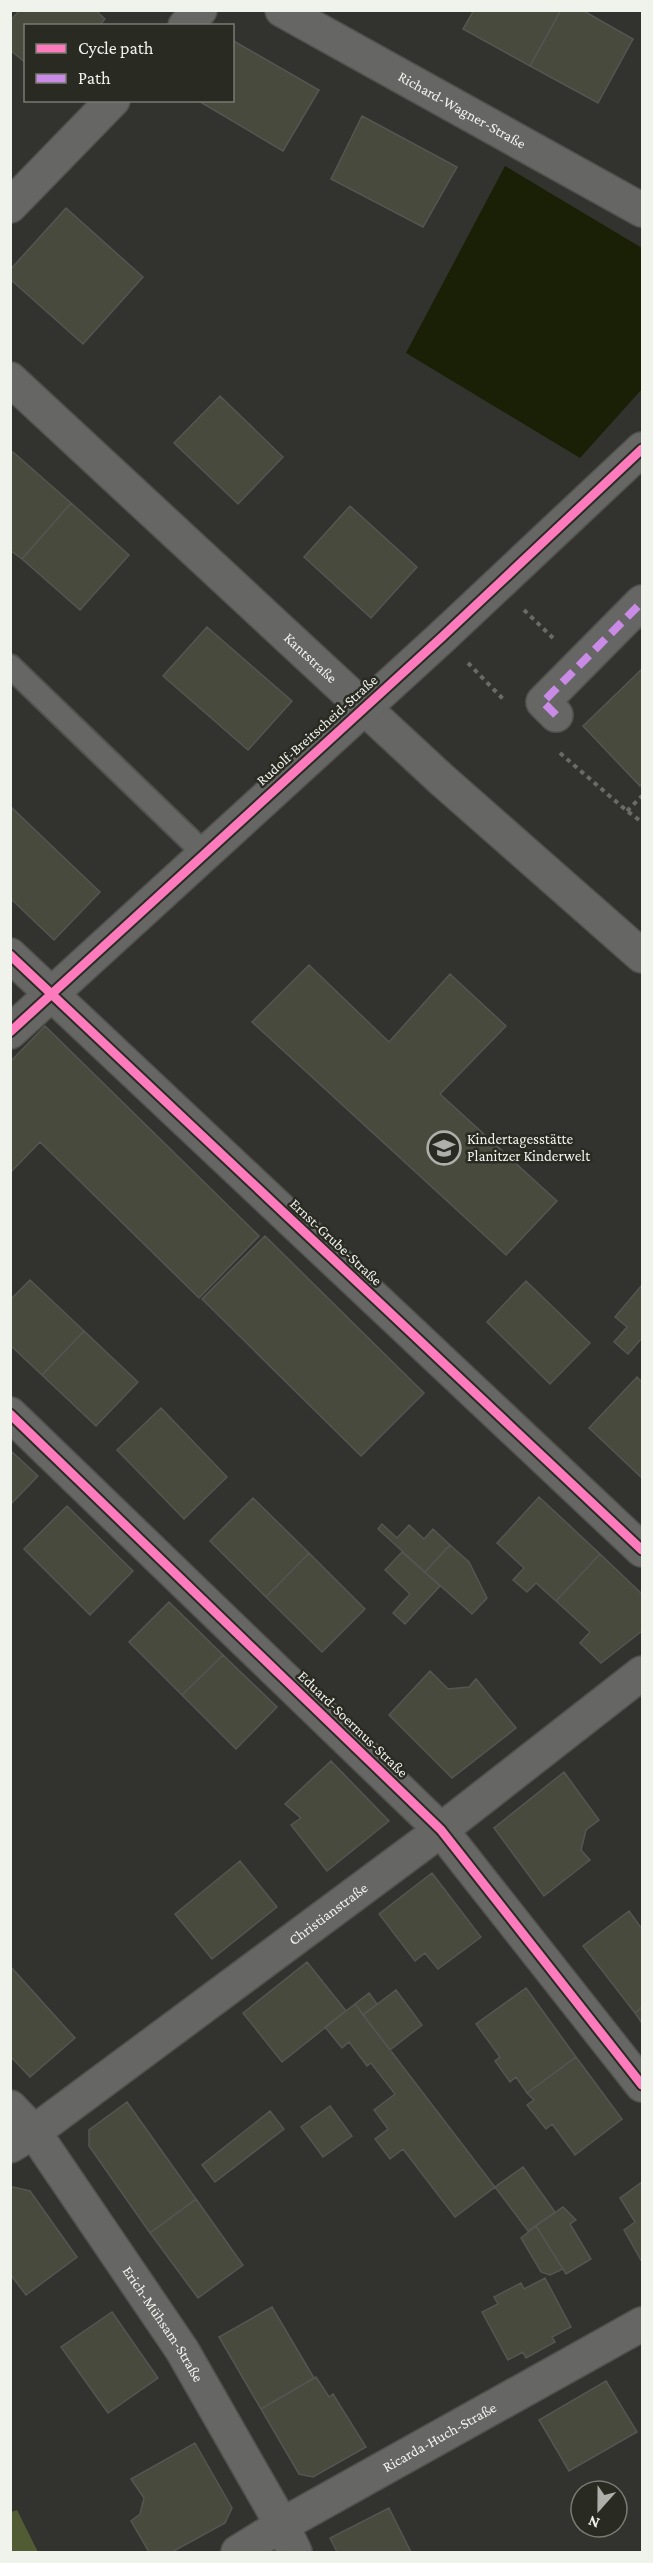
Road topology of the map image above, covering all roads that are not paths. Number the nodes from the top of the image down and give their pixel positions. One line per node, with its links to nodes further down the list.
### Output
1 (200, 10): 3 (street)
2 (282, 10): 6 (street, Richard-Wagner-Straße)
3 (187, 24)
4 (111, 102): 5 (street)
5 (10, 206)
6 (642, 210)
7 (10, 379): 11 (street, Kantstraße)
8 (642, 448): 11 (street, Rudolf-Breitscheid-Straße)
9 (642, 602): 12 (street)
10 (10, 666): 13 (lane)
11 (365, 707): 13 (street, Rudolf-Breitscheid-Straße); 15 (street, Kantstraße)
12 (556, 715)
13 (204, 853): 16 (street, Rudolf-Breitscheid-Straße)
14 (10, 955): 16 (street, Ernst-Grube-Straße)
15 (642, 956)
16 (50, 994): 17 (street, Rudolf-Breitscheid-Straße); 19 (street, Ernst-Grube-Straße)
17 (10, 1032)
18 (10, 1414): 21 (street, Eduard-Soermus-Straße)
19 (642, 1550)
20 (642, 1673): 21 (street, Christianstraße)
21 (441, 1830): 22 (street, Eduard-Soermus-Straße); 24 (street, Christianstraße)
22 (642, 2085)
23 (10, 2107): 24 (street, Erich-Mühsam-Straße)
24 (22, 2139): 26 (street, Erich-Mühsam-Straße)
25 (642, 2324): 26 (street, Ricarda-Huch-Straße)
26 (289, 2539): 27 (street, Ricarda-Huch-Straße)
27 (238, 2553)

